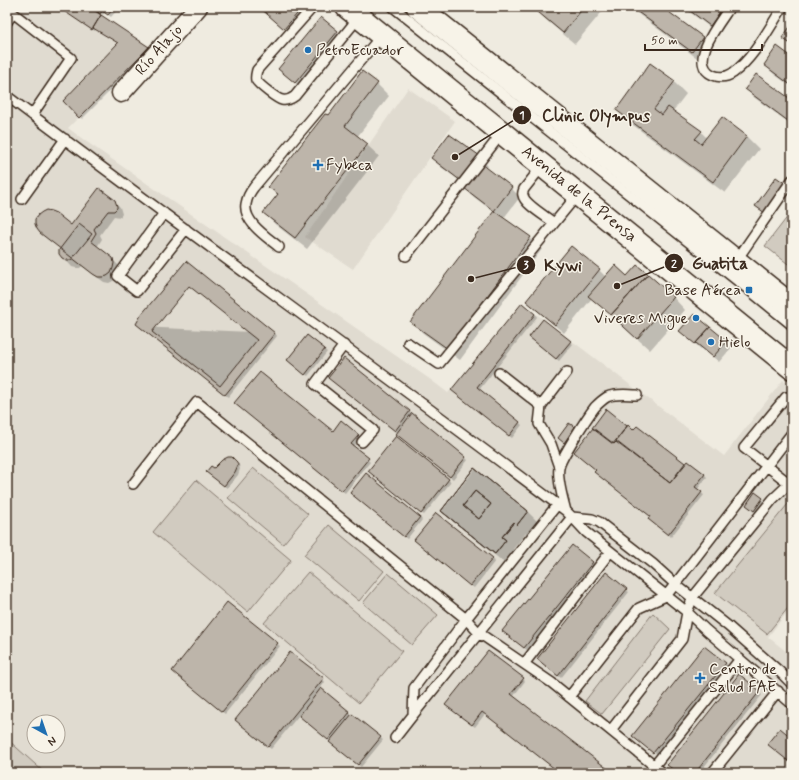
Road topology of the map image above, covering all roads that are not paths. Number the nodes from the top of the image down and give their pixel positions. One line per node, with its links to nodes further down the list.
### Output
1 (198, 7): 10 (street, Río Alajo)
2 (312, 7): 7 (lane)
3 (393, 7): 26 (lane)
4 (418, 7): 24 (main road)
5 (730, 7): 6 (lane)
6 (783, 7)
7 (353, 12): 9 (main road, Avenida de la Prensa)
8 (7, 22): 12 (lane)
9 (382, 35): 13 (main road, Avenida de la Prensa); 22 (lane)
10 (121, 93)
11 (7, 96): 12 (lane)
12 (32, 115): 14 (lane)
13 (502, 133): 15 (main road, Avenida de la Prensa); 23 (lane)
14 (65, 139): 18 (lane); 19 (lane)
15 (543, 165): 17 (main road, Avenida de la Prensa); 20 (lane)
16 (792, 180): 24 (lane)
17 (578, 194): 20 (lane); 29 (main road, Avenida de la Prensa)
18 (22, 199)
19 (164, 213): 21 (lane); 21 (lane)
20 (554, 223): 27 (lane)
21 (186, 229): 28 (lane)
22 (279, 247)
23 (406, 256)
24 (736, 261): 25 (main road)
25 (792, 306)
26 (792, 325)
27 (408, 343)
28 (344, 346): 36 (lane); 41 (lane)
29 (792, 368)
30 (567, 372): 34 (lane)
31 (499, 373): 34 (lane)
32 (638, 395): 38 (lane)
33 (786, 397): 37 (lane)
34 (541, 406): 38 (lane)
35 (792, 433): 37 (lane)
36 (362, 442)
37 (766, 465): 39 (lane); 44 (lane)
38 (559, 467): 42 (lane)
39 (791, 482): 46 (lane)
40 (133, 484): 48 (lane)
41 (557, 505): 42 (lane); 48 (lane)
42 (569, 514): 43 (lane); 44 (lane); 49 (lane)
43 (610, 552): 45 (lane); 51 (lane)
44 (675, 584): 45 (lane); 46 (lane)
45 (666, 596): 47 (lane); 54 (lane)
46 (693, 598): 47 (lane); 52 (lane)
47 (687, 612): 50 (lane); 57 (lane)
48 (466, 619): 49 (lane); 56 (lane)
49 (479, 633): 51 (lane); 56 (lane)
50 (740, 659): 53 (lane); 59 (lane)
51 (524, 664): 54 (lane)
52 (792, 684)
53 (778, 691): 55 (lane); 61 (lane)
54 (569, 697): 57 (lane)
55 (792, 704)
56 (413, 715): 58 (lane)
57 (611, 730): 59 (lane)
58 (396, 738)
59 (654, 766): 60 (lane)
60 (663, 773)
61 (712, 773)

